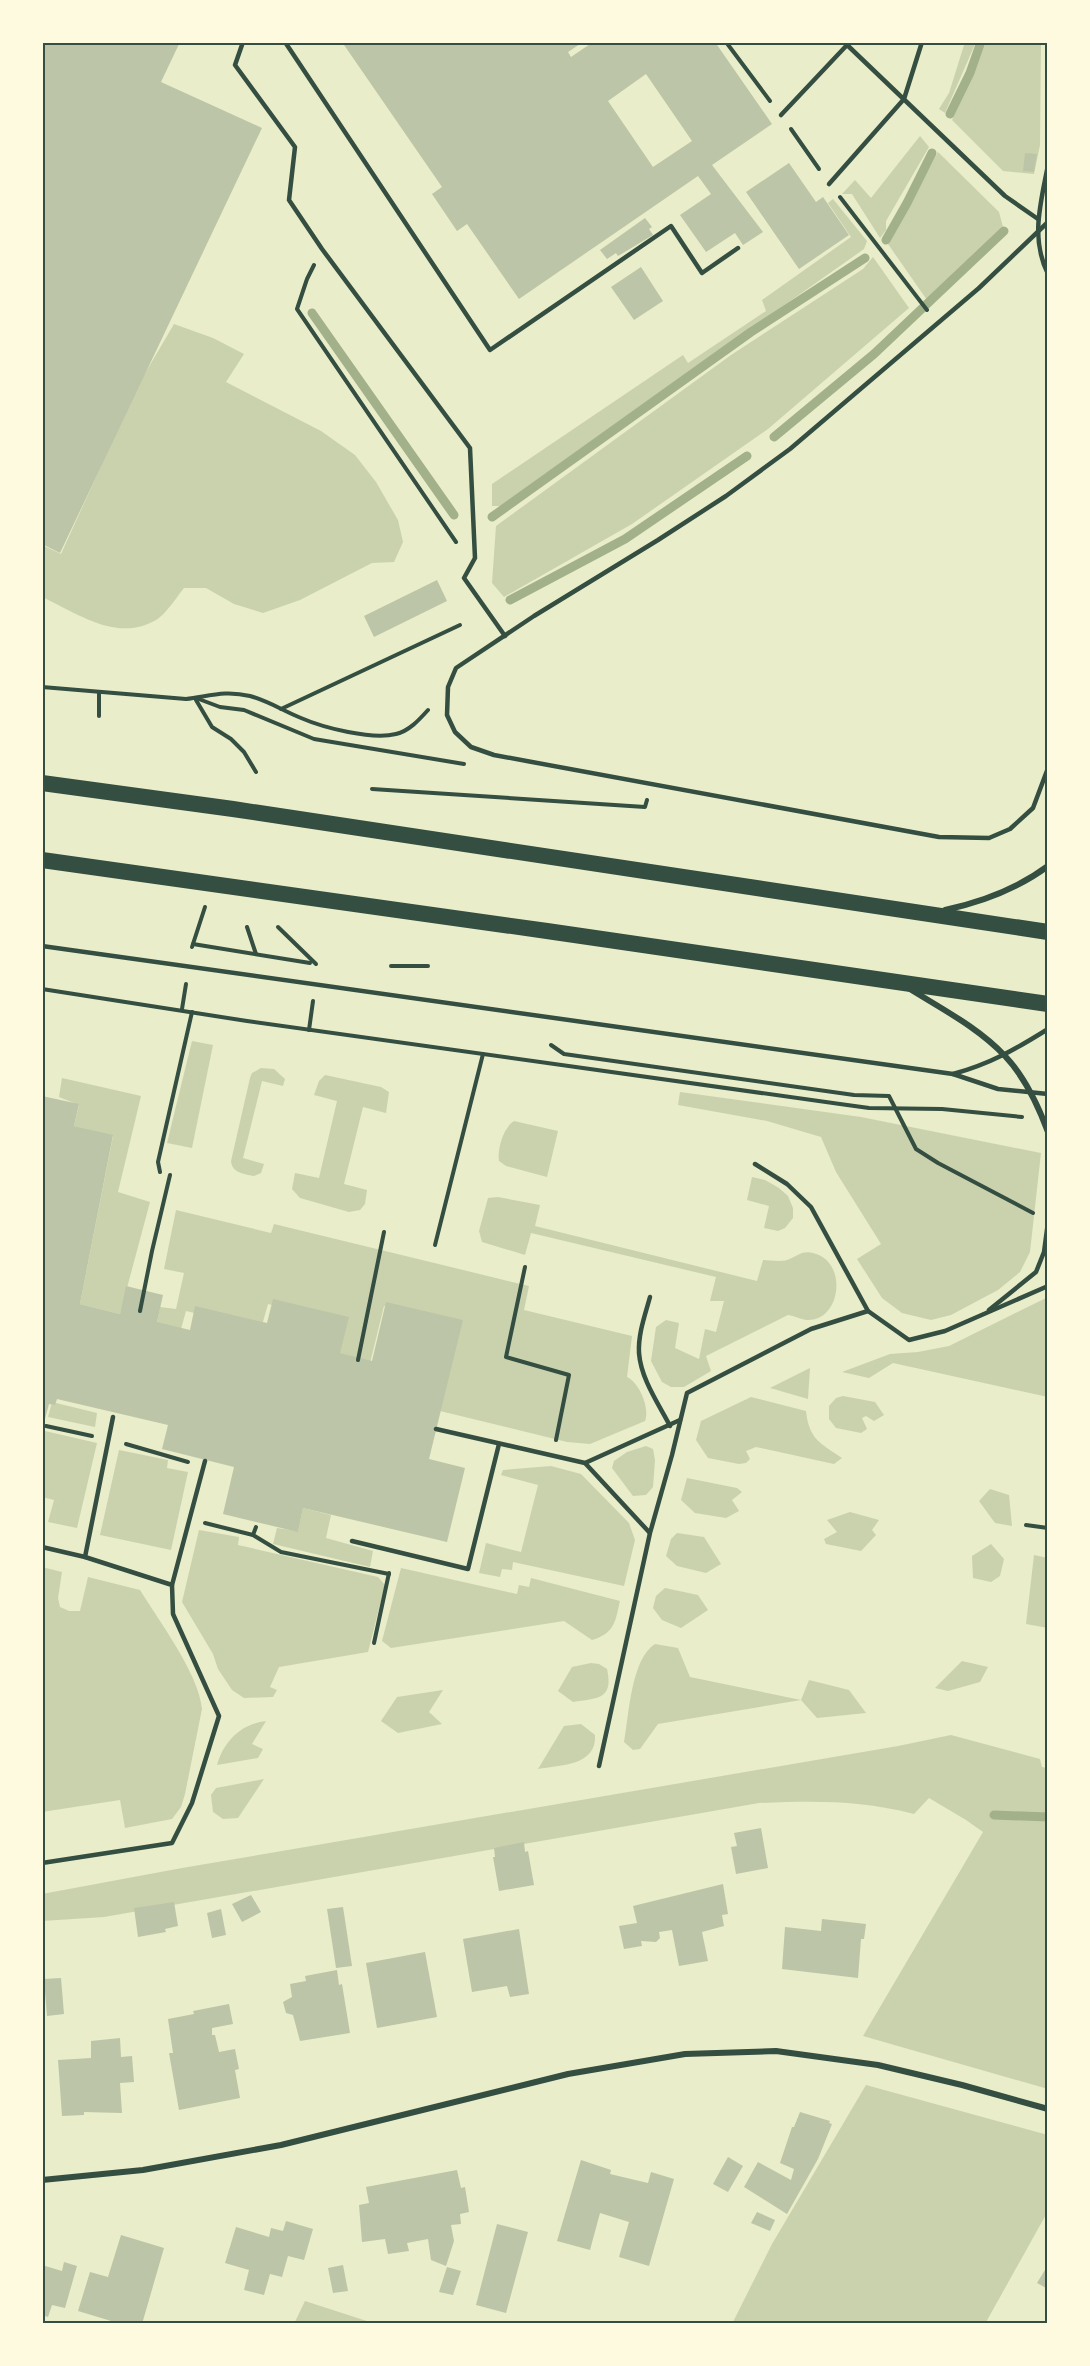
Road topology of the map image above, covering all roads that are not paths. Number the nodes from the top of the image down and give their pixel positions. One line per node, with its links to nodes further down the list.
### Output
1 (243, 42): 14 (lane)
2 (285, 42): 12 (lane)
3 (922, 42): 5 (lane)
4 (846, 43): 5 (lane); 6 (lane)
5 (904, 99): 8 (lane); 9 (lane)
6 (781, 115)
7 (1048, 165): 9 (lane)
8 (829, 184)
9 (1038, 219): 11 (lane)
10 (1048, 222): 11 (lane)
11 (1038, 231): 13 (lane); 14 (lane)
12 (738, 248)
13 (1048, 273)
14 (505, 636): 15 (lane)
15 (1048, 768)
16 (42, 783): 19 (highway)
17 (42, 860): 22 (highway)
18 (1048, 866): 19 (street)
19 (930, 914): 20 (highway)
20 (1048, 932)
21 (42, 946): 26 (lane)
22 (902, 984): 23 (highway); 25 (street)
23 (1048, 1004)
24 (1048, 1029): 25 (lane)
25 (1005, 1056): 26 (lane); 27 (street)
26 (953, 1074): 27 (lane)
27 (1031, 1093): 28 (lane); 29 (street)
28 (1048, 1094)
29 (1048, 1132)
30 (755, 1164): 34 (lane)
31 (1048, 1222): 35 (lane)
32 (1048, 1287): 35 (lane)
33 (650, 1298): 38 (lane)
34 (868, 1311): 35 (lane); 37 (lane)
35 (985, 1313)
36 (113, 1417): 46 (lane)
37 (680, 1420): 38 (lane); 43 (lane)
38 (670, 1426): 42 (lane)
39 (436, 1429): 40 (lane)
40 (499, 1444): 42 (lane); 44 (lane)
41 (205, 1461): 47 (lane)
42 (585, 1463): 43 (lane)
43 (650, 1533): 48 (lane)
44 (352, 1541)
45 (42, 1547): 46 (lane)
46 (85, 1557): 47 (lane)
47 (172, 1585): 49 (lane)
48 (599, 1766)
49 (42, 1863)
50 (1048, 2109): 51 (street)
51 (42, 2180)

